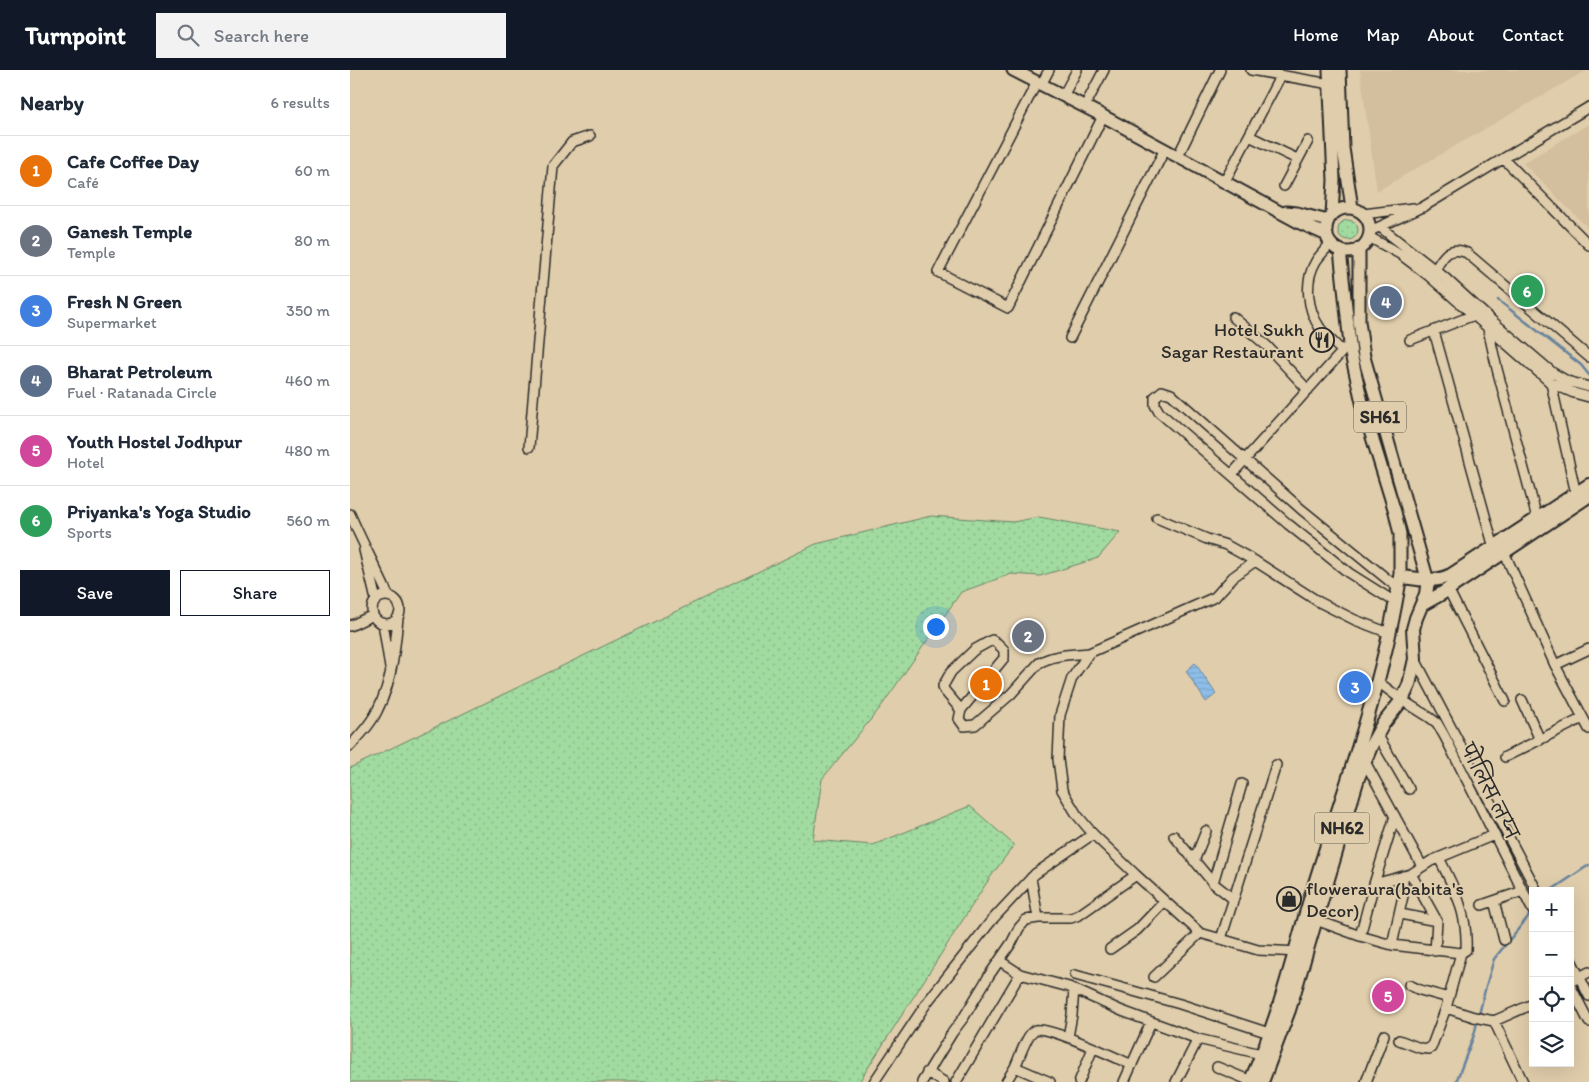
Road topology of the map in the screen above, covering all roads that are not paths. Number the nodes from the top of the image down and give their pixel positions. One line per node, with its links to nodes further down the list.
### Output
1 (1013, 70): 10 (main road)
2 (1049, 70): 10 (street)
3 (1077, 70): 12 (street)
4 (1104, 70): 13 (street)
5 (1220, 70): 20 (street)
6 (1251, 70): 9 (street)
7 (1329, 70): 11 (main road)
8 (1340, 70): 26 (main road)
9 (1282, 75): 11 (street); 17 (street)
10 (1039, 84): 12 (main road); 15 (street)
11 (1330, 84): 29 (main road)
12 (1063, 96): 13 (main road)
13 (1085, 106): 15 (main road)
14 (1589, 108): 21 (street)
15 (1103, 116): 19 (main road)
16 (590, 136): 47 (street)
17 (1249, 136): 22 (street); 23 (street)
18 (1308, 141): 22 (street)
19 (1166, 149): 20 (main road); 39 (street)
20 (1178, 156): 23 (main road)
21 (1504, 159): 25 (street); 32 (street)
22 (1297, 160): 24 (street)
23 (1225, 181): 27 (main road)
24 (1284, 186)
25 (1423, 207): 28 (street); 30 (street)
26 (1352, 208): 28 (main road); 29 (main road)
27 (1280, 212): 29 (main road); 31 (main road)
28 (1363, 214): 30 (main road)
29 (1330, 218): 31 (main road, SH61)
30 (1373, 232): 33 (main road); 34 (street); 35 (street)
31 (1333, 243): 33 (main road); 41 (main road, SH61); 41 (street)
32 (1589, 245)
33 (1359, 248): 58 (main road, SH61)
34 (1435, 270): 42 (street); 44 (street)
35 (1474, 315): 37 (street); 38 (street)
36 (1233, 317): 45 (street)
37 (1488, 329): 43 (street); 54 (street)
38 (1434, 331): 40 (street); 56 (street)
39 (1070, 338)
40 (1410, 340)
41 (1346, 347): 45 (street); 59 (main road, SH61)
42 (1589, 357)
43 (1551, 383): 46 (street); 51 (street)
44 (1589, 387)
45 (1308, 390): 48 (street)
46 (1589, 397)
47 (529, 447)
48 (1245, 458): 49 (street); 49 (street); 59 (street)
49 (1232, 474): 63 (street)
50 (1589, 485): 51 (highway)
51 (1583, 494): 54 (highway); 56 (highway)
52 (350, 514): 55 (street)
53 (1158, 518): 57 (street)
54 (1537, 518): 56 (highway)
55 (363, 545): 61 (street); 62 (street)
56 (1499, 550): 58 (highway); 60 (highway); 73 (street)
57 (1255, 561): 69 (street); 71 (street)
58 (1428, 581): 59 (highway); 64 (highway, NH62)
59 (1399, 583): 63 (highway, NH62)
60 (1448, 589): 64 (highway); 78 (street)
61 (388, 595): 62 (street); 66 (street)
62 (376, 600): 65 (street)
63 (1395, 602): 69 (highway, NH62)
64 (1423, 604): 72 (highway, NH62)
65 (373, 615): 67 (street); 68 (street)
66 (398, 618): 67 (street); 74 (street)
67 (382, 623): 74 (street)
68 (351, 627)
69 (1389, 634): 75 (highway, NH62)
70 (1589, 649): 73 (street)
71 (1089, 653): 79 (street); 92 (street)
72 (1415, 659): 76 (highway, NH62); 103 (street)
73 (1555, 665): 80 (street)
74 (391, 671): 84 (street)
75 (1377, 682): 76 (street, पोलिस लय्न); 121 (highway, NH62)
76 (1402, 700): 82 (highway, NH62); 93 (street, पोलिस लय्न)
77 (1522, 700): 83 (street)
78 (1505, 701)
79 (961, 710): 79 (street)
80 (1583, 718): 81 (street); 83 (street)
81 (1589, 729)
82 (1377, 734): 86 (highway, NH62); 89 (street)
83 (1540, 740): 85 (street)
84 (350, 746)
85 (1504, 757)
86 (1364, 760): 90 (street); 112 (highway, NH62)
87 (1276, 765): 105 (street)
88 (1242, 784): 101 (street)
89 (1409, 789)
90 (1395, 816): 97 (street); 102 (street)
91 (1206, 831): 96 (street)
92 (1094, 834): 98 (street); 100 (street)
93 (1494, 835): 95 (street); 104 (street, पोलिस लय्न)
94 (1174, 836): 96 (street)
95 (1439, 858): 97 (street); 122 (street)
96 (1194, 861): 101 (street)
97 (1422, 866): 99 (street)
98 (1136, 875): 107 (street); 111 (street)
99 (1407, 875): 102 (street); 110 (street); 113 (street)
100 (1031, 878): 111 (street); 153 (street)
101 (1213, 883): 105 (street)
102 (1374, 884): 115 (street)
103 (1535, 887)
104 (1524, 894): 106 (street); 108 (street, पोलिस लय्न)
105 (1232, 898): 116 (street)
106 (1494, 901): 109 (street); 117 (street)
107 (1164, 902): 114 (street); 119 (street)
108 (1529, 903)
109 (1482, 905)
110 (1400, 914): 113 (street); 118 (street)
111 (1038, 918): 123 (street)
112 (1316, 920): 115 (street); 121 (highway, NH62)
113 (1436, 920): 120 (street)
114 (1200, 933): 116 (street); 128 (street)
115 (1360, 936): 118 (street)
116 (1220, 939): 121 (street)
117 (1504, 940)
118 (1392, 945): 120 (street)
119 (1110, 949)
120 (1435, 951): 122 (street)
121 (1300, 953): 142 (highway, NH62); 163 (highway, NH62)
122 (1462, 953): 136 (street)
123 (1000, 961): 126 (street); 152 (street)
124 (1574, 966): 129 (street)
125 (1589, 972): 129 (street)
126 (1020, 974): 132 (street); 156 (street)
127 (1075, 975): 142 (street)
128 (1154, 977)
129 (1580, 977): 130 (street); 134 (street)
130 (1574, 984)
131 (1409, 985): 136 (street)
132 (1074, 989): 140 (street); 144 (street)
133 (1574, 989): 134 (street)
134 (1588, 991)
135 (1574, 994): 141 (street)
136 (1449, 998): 138 (street)
137 (1529, 1006): 139 (street)
138 (1446, 1008): 139 (street); 146 (street)
139 (1492, 1021): 165 (street)
140 (1151, 1022): 145 (street); 149 (street)
141 (1589, 1022)
142 (1269, 1033): 148 (highway, NH62)
143 (1384, 1035): 164 (street)
144 (1068, 1037): 147 (street); 150 (street)
145 (1198, 1039): 148 (street); 161 (street)
146 (1399, 1040)
147 (1093, 1048): 149 (street); 159 (street)
148 (1261, 1054): 162 (highway, NH62)
149 (1132, 1065): 160 (street)
150 (1015, 1067): 157 (street); 158 (street)
151 (1217, 1067): 162 (street)
152 (927, 1072): 154 (street); 155 (street)
153 (874, 1082)
154 (922, 1082)
155 (944, 1082)
156 (956, 1082)
157 (1006, 1082)
158 (1050, 1082)
159 (1079, 1082)
160 (1124, 1082)
161 (1176, 1082)
162 (1250, 1082)
163 (1262, 1082)
164 (1366, 1082)
165 (1523, 1082)

